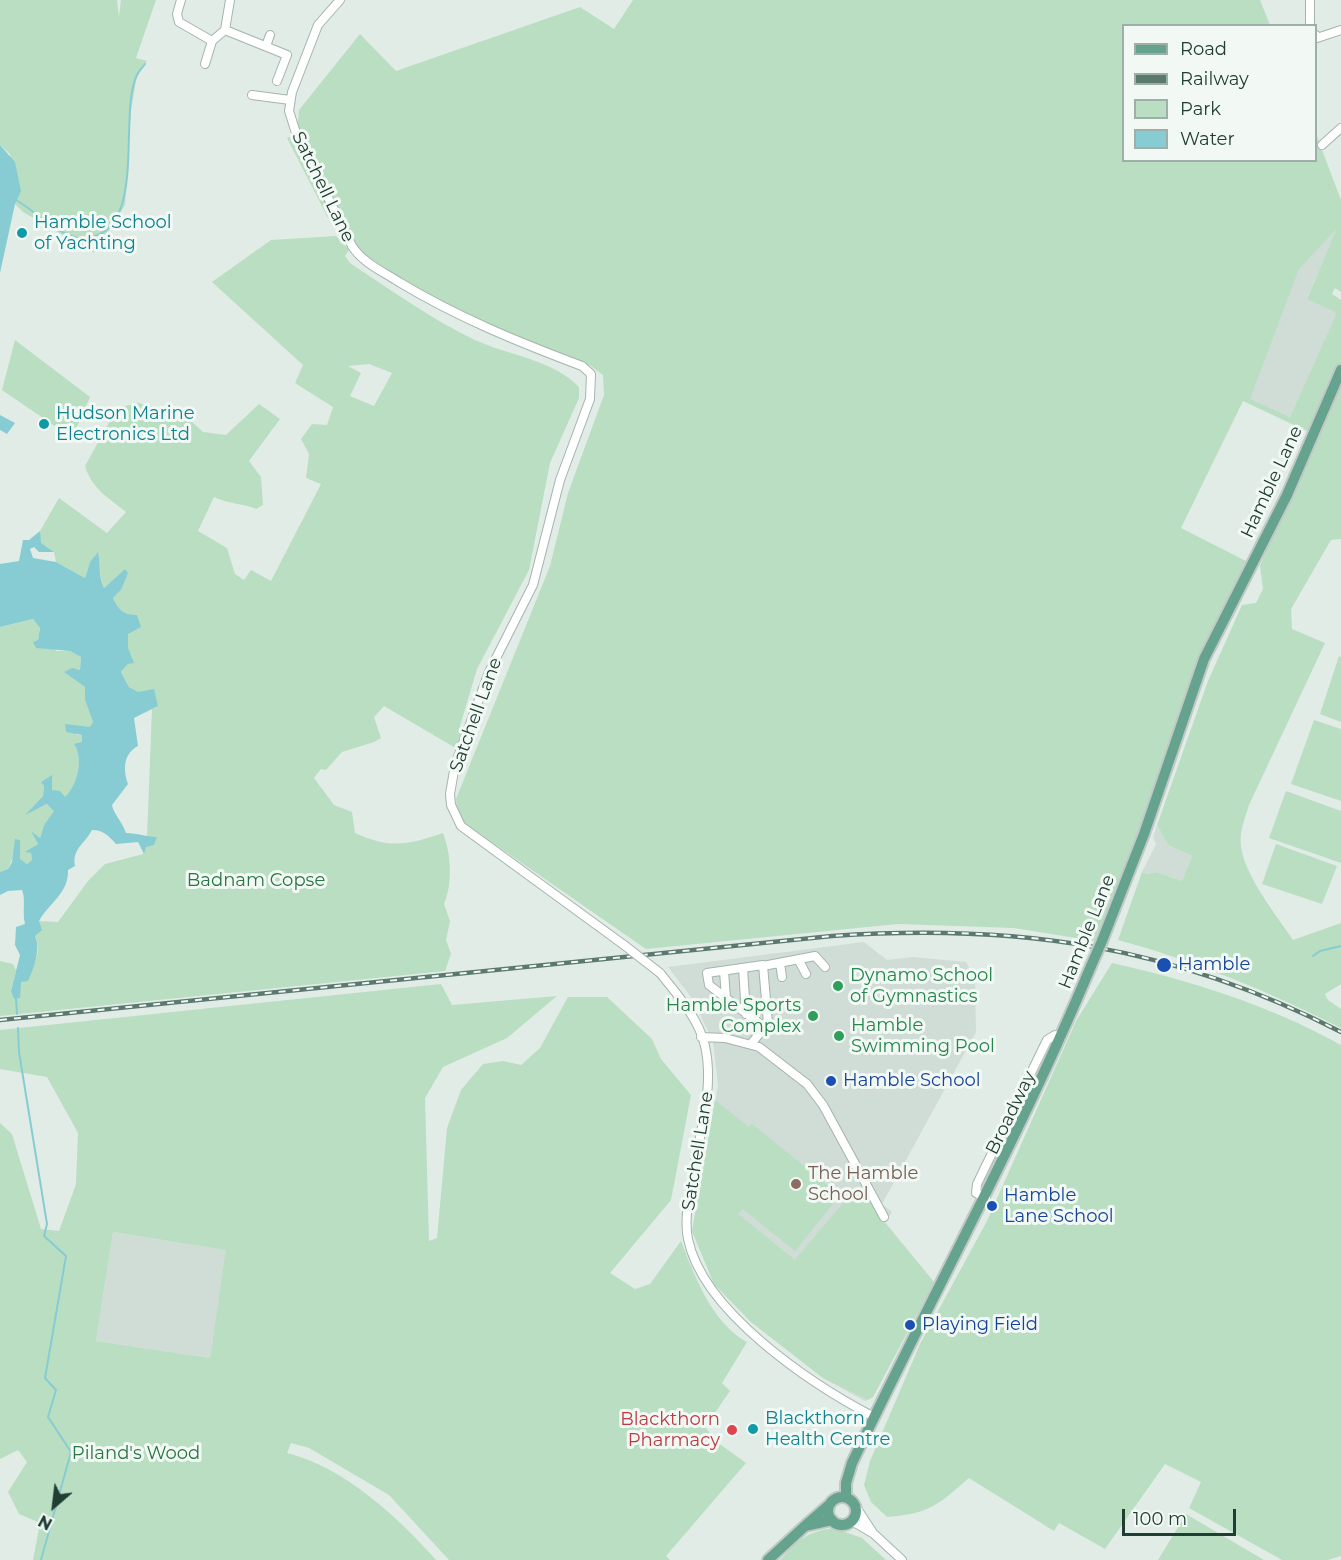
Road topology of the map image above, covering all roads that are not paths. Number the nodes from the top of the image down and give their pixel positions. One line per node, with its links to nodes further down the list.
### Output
1 (182, 0): 10 (street)
2 (230, 0): 6 (street)
3 (340, 0): 15 (street, Satchell Lane)
4 (1310, 0): 5 (street)
5 (1310, 24)
6 (225, 30): 10 (street); 11 (street)
7 (1341, 30): 9 (street)
8 (270, 34): 11 (street)
9 (1317, 38)
10 (212, 42): 12 (street)
11 (266, 46): 13 (street)
12 (205, 64)
13 (277, 81)
14 (252, 95): 15 (street)
15 (290, 100): 30 (street, Satchell Lane, bridge)
16 (1341, 128): 17 (street)
17 (1322, 145)
18 (1341, 370): 33 (main road, Hamble Lane, bridge)
19 (798, 959): 20 (street); 22 (street); 25 (street)
20 (780, 963): 21 (street); 26 (street)
21 (763, 966): 23 (street); 29 (street)
22 (825, 967)
23 (743, 968): 24 (street); 28 (street)
24 (724, 971): 27 (street); 27 (street)
25 (806, 975)
26 (782, 977)
27 (726, 998): 28 (street)
28 (746, 1014): 29 (street)
29 (764, 1028): 31 (street)
30 (701, 1037): 31 (street); 33 (street, Satchell Lane)
31 (751, 1044): 32 (street)
32 (885, 1217)
33 (874, 1417): 34 (main road, Hamble Lane)
34 (846, 1497): 35 (main road); 36 (main road)
35 (830, 1504): 37 (main road); 39 (main road)
36 (856, 1507): 38 (main road); 40 (street)
37 (831, 1520): 38 (main road); 39 (main road)
38 (852, 1521): 40 (street)
39 (805, 1526): 41 (main road)
40 (874, 1534): 42 (street)
41 (768, 1560)
42 (902, 1560)

